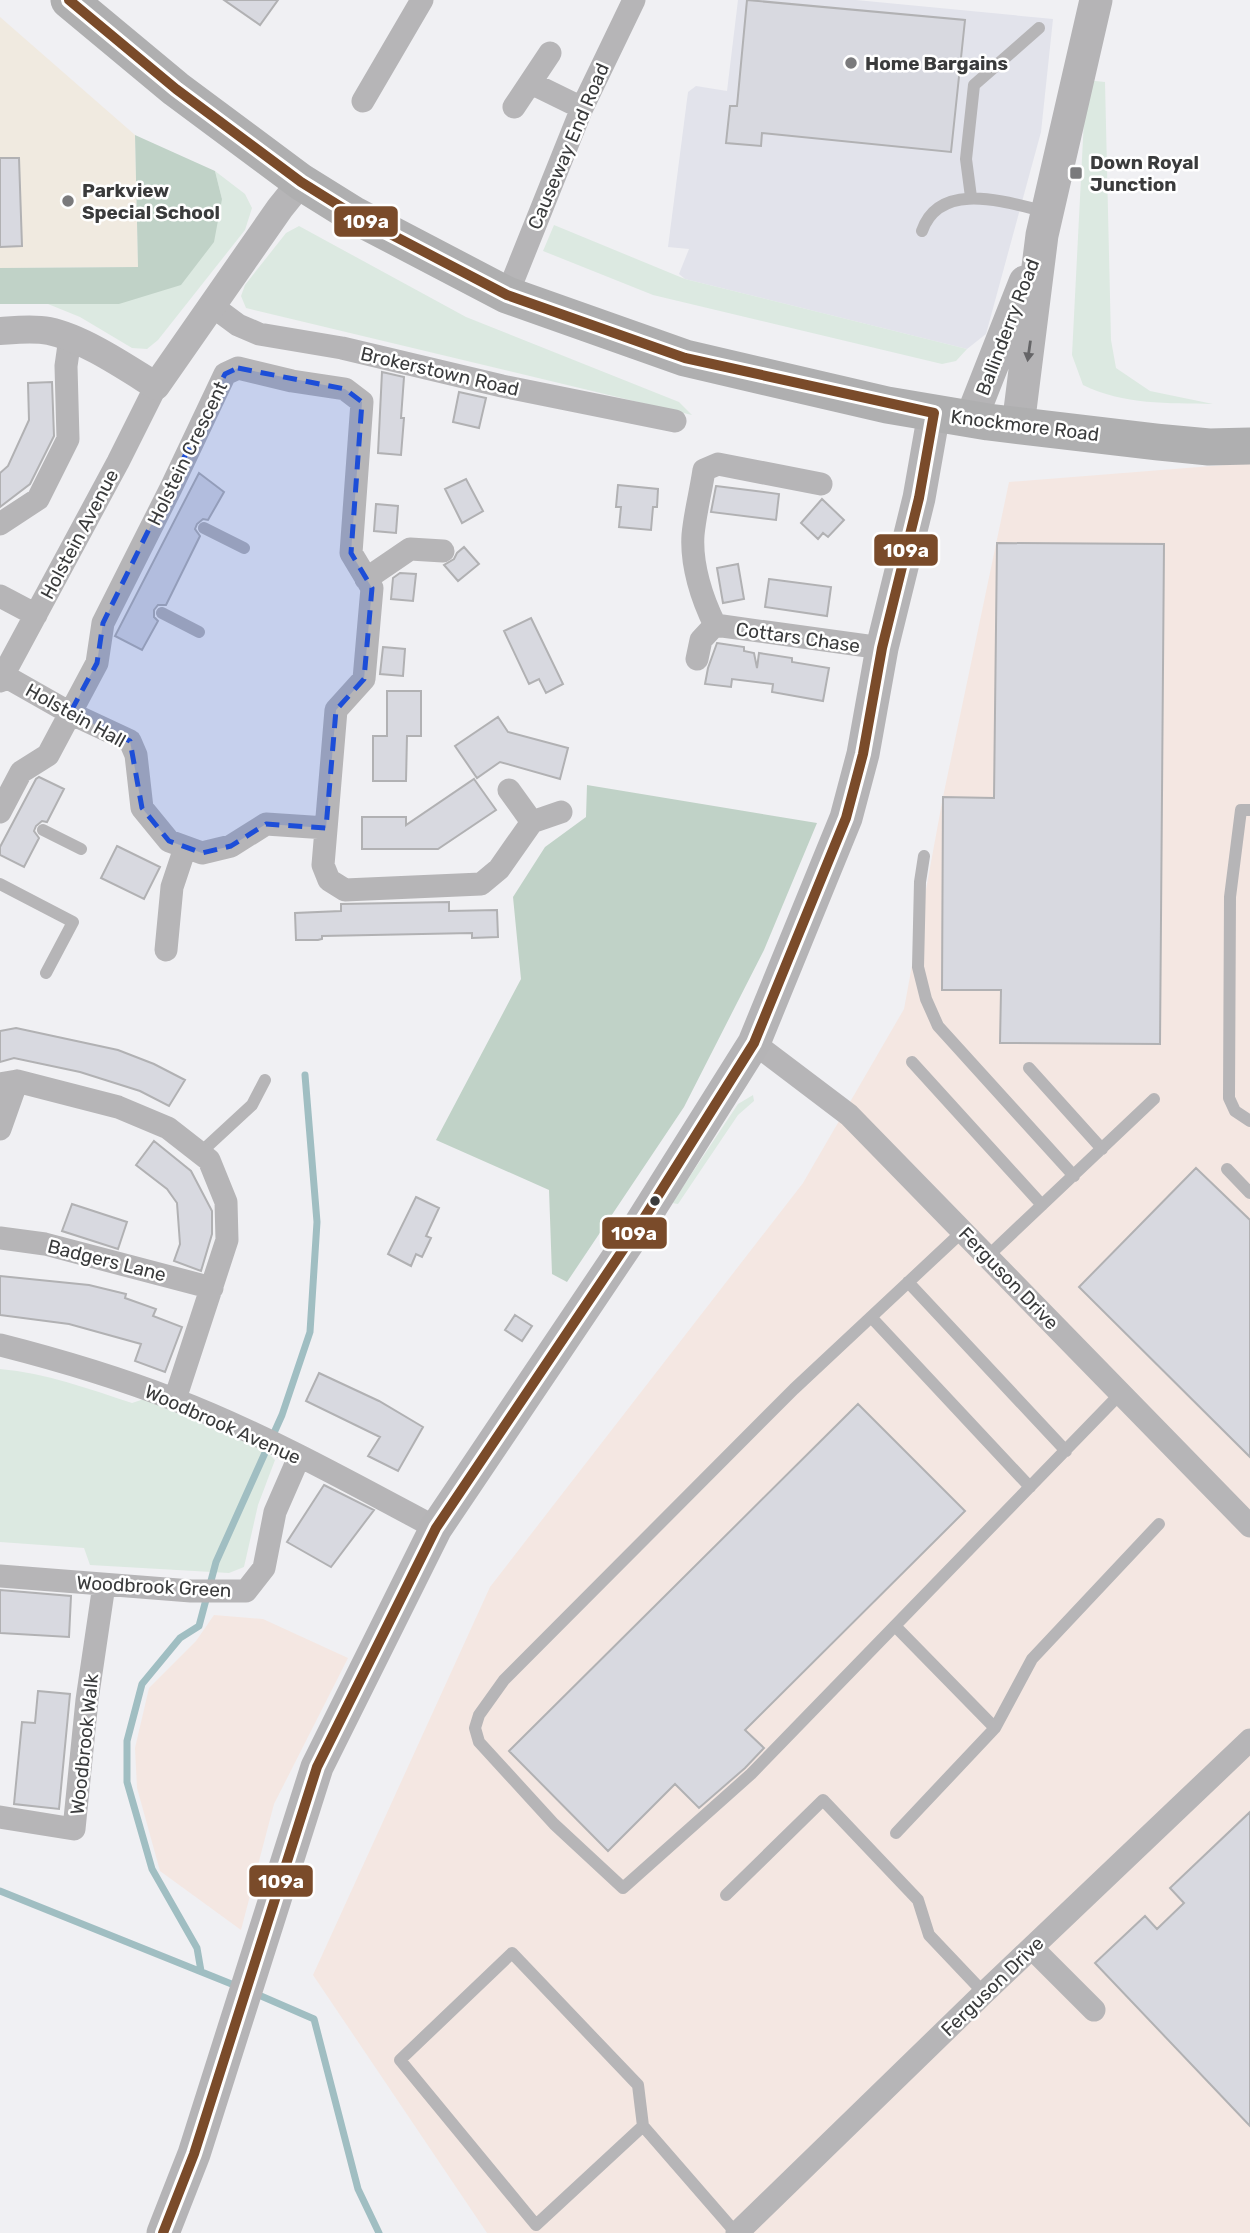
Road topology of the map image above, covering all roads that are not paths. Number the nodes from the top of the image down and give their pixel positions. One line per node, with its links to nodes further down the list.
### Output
1 (69, 0): 11 (main road, Knockmore Road)
2 (422, 0): 8 (street)
3 (634, 0): 10 (street, Causeway End Road)
4 (1096, 0): 13 (main road, Ballinderry Road)
5 (1039, 28): 12 (lane)
6 (550, 53): 7 (street)
7 (531, 83): 9 (street); 10 (street)
8 (363, 101)
9 (514, 107)
10 (582, 107): 15 (street, Causeway End Road)
11 (301, 182): 15 (main road, Knockmore Road); 16 (street)
12 (971, 197): 13 (lane); 14 (lane)
13 (1045, 223): 21 (main road, Ballinderry Road); 23 (main road, Ballinderry Road, one-way to 23)
14 (922, 231)
15 (507, 295): 20 (main road, Knockmore Road)
16 (212, 305): 19 (street); 22 (street, Brokerstown Road)
17 (0, 331): 18 (street)
18 (70, 338): 19 (street); 26 (street)
19 (156, 386): 33 (street, Holstein Avenue)
20 (934, 413): 21 (main road, Knockmore Road); 36 (main road)
21 (971, 419): 23 (main road, Knockmore Road)
22 (675, 421)
23 (1018, 426): 24 (main road, Knockmore Road)
24 (1250, 446)
25 (821, 484): 34 (street, Cottars Chase)
26 (0, 524)
27 (204, 528): 28 (lane)
28 (244, 548)
29 (443, 551): 30 (street)
30 (366, 579): 39 (street, Holstein Crescent); 45 (street, Holstein Crescent)
31 (0, 596): 33 (street)
32 (162, 613): 35 (lane)
33 (36, 615): 38 (street, Holstein Avenue)
34 (715, 625): 36 (street, Cottars Chase); 37 (street, Cottars Chase)
35 (199, 632)
36 (882, 648): 53 (main road)
37 (697, 659)
38 (2, 678): 39 (street, Holstein Hall)
39 (70, 713): 42 (street, Holstein Crescent); 47 (street, Holstein Hall)
40 (509, 790): 44 (street)
41 (1250, 810): 59 (lane)
42 (6, 812)
43 (561, 812): 44 (street)
44 (532, 822): 45 (street, Holstein Crescent)
45 (326, 828): 47 (street)
46 (43, 830): 48 (lane)
47 (185, 848): 51 (street)
48 (80, 849)
49 (925, 856): 64 (lane)
50 (0, 884): 52 (lane)
51 (166, 950)
52 (46, 973)
53 (754, 1043): 67 (street, Ferguson Drive); 81 (main road)
54 (912, 1062): 66 (lane)
55 (1029, 1068): 61 (lane)
56 (265, 1080): 62 (lane)
57 (9, 1083): 60 (street); 62 (street)
58 (1154, 1099): 61 (lane)
59 (1250, 1121)
60 (0, 1129)
61 (1102, 1149): 64 (lane)
62 (200, 1153): 71 (street)
63 (1227, 1169): 65 (lane)
64 (1074, 1176): 66 (lane)
65 (1250, 1193)
66 (1042, 1205): 69 (lane)
67 (963, 1231): 69 (street, Ferguson Drive); 70 (lane)
68 (0, 1238): 71 (street, Badgers Lane)
69 (988, 1256): 74 (street, Ferguson Drive)
70 (908, 1282): 72 (lane); 76 (lane)
71 (212, 1288): 75 (street)
72 (871, 1317): 78 (lane); 84 (lane)
73 (0, 1345): 75 (street, Woodbrook Avenue)
74 (1121, 1393): 76 (lane); 80 (street, Ferguson Drive)
75 (175, 1399): 77 (street, Woodbrook Avenue)
76 (1066, 1451): 78 (lane)
77 (290, 1453): 81 (street, Woodbrook Avenue); 83 (street, Woodbrook Green)
78 (1030, 1488): 84 (lane)
79 (1159, 1524): 85 (lane)
80 (1250, 1527)
81 (436, 1528): 94 (main road)
82 (0, 1576): 83 (street, Woodbrook Green)
83 (104, 1585): 87 (street, Woodbrook Walk)
84 (896, 1627): 85 (lane)
85 (995, 1728): 88 (lane)
86 (1250, 1740): 90 (street, Ferguson Drive)
87 (0, 1817)
88 (896, 1833)
89 (726, 1895): 91 (lane)
90 (1032, 1948): 91 (street, Ferguson Drive); 92 (street)
91 (984, 1993): 95 (street, Ferguson Drive)
92 (1094, 2010)
93 (643, 2126): 93 (lane); 95 (lane)
94 (163, 2233)
95 (736, 2233)

